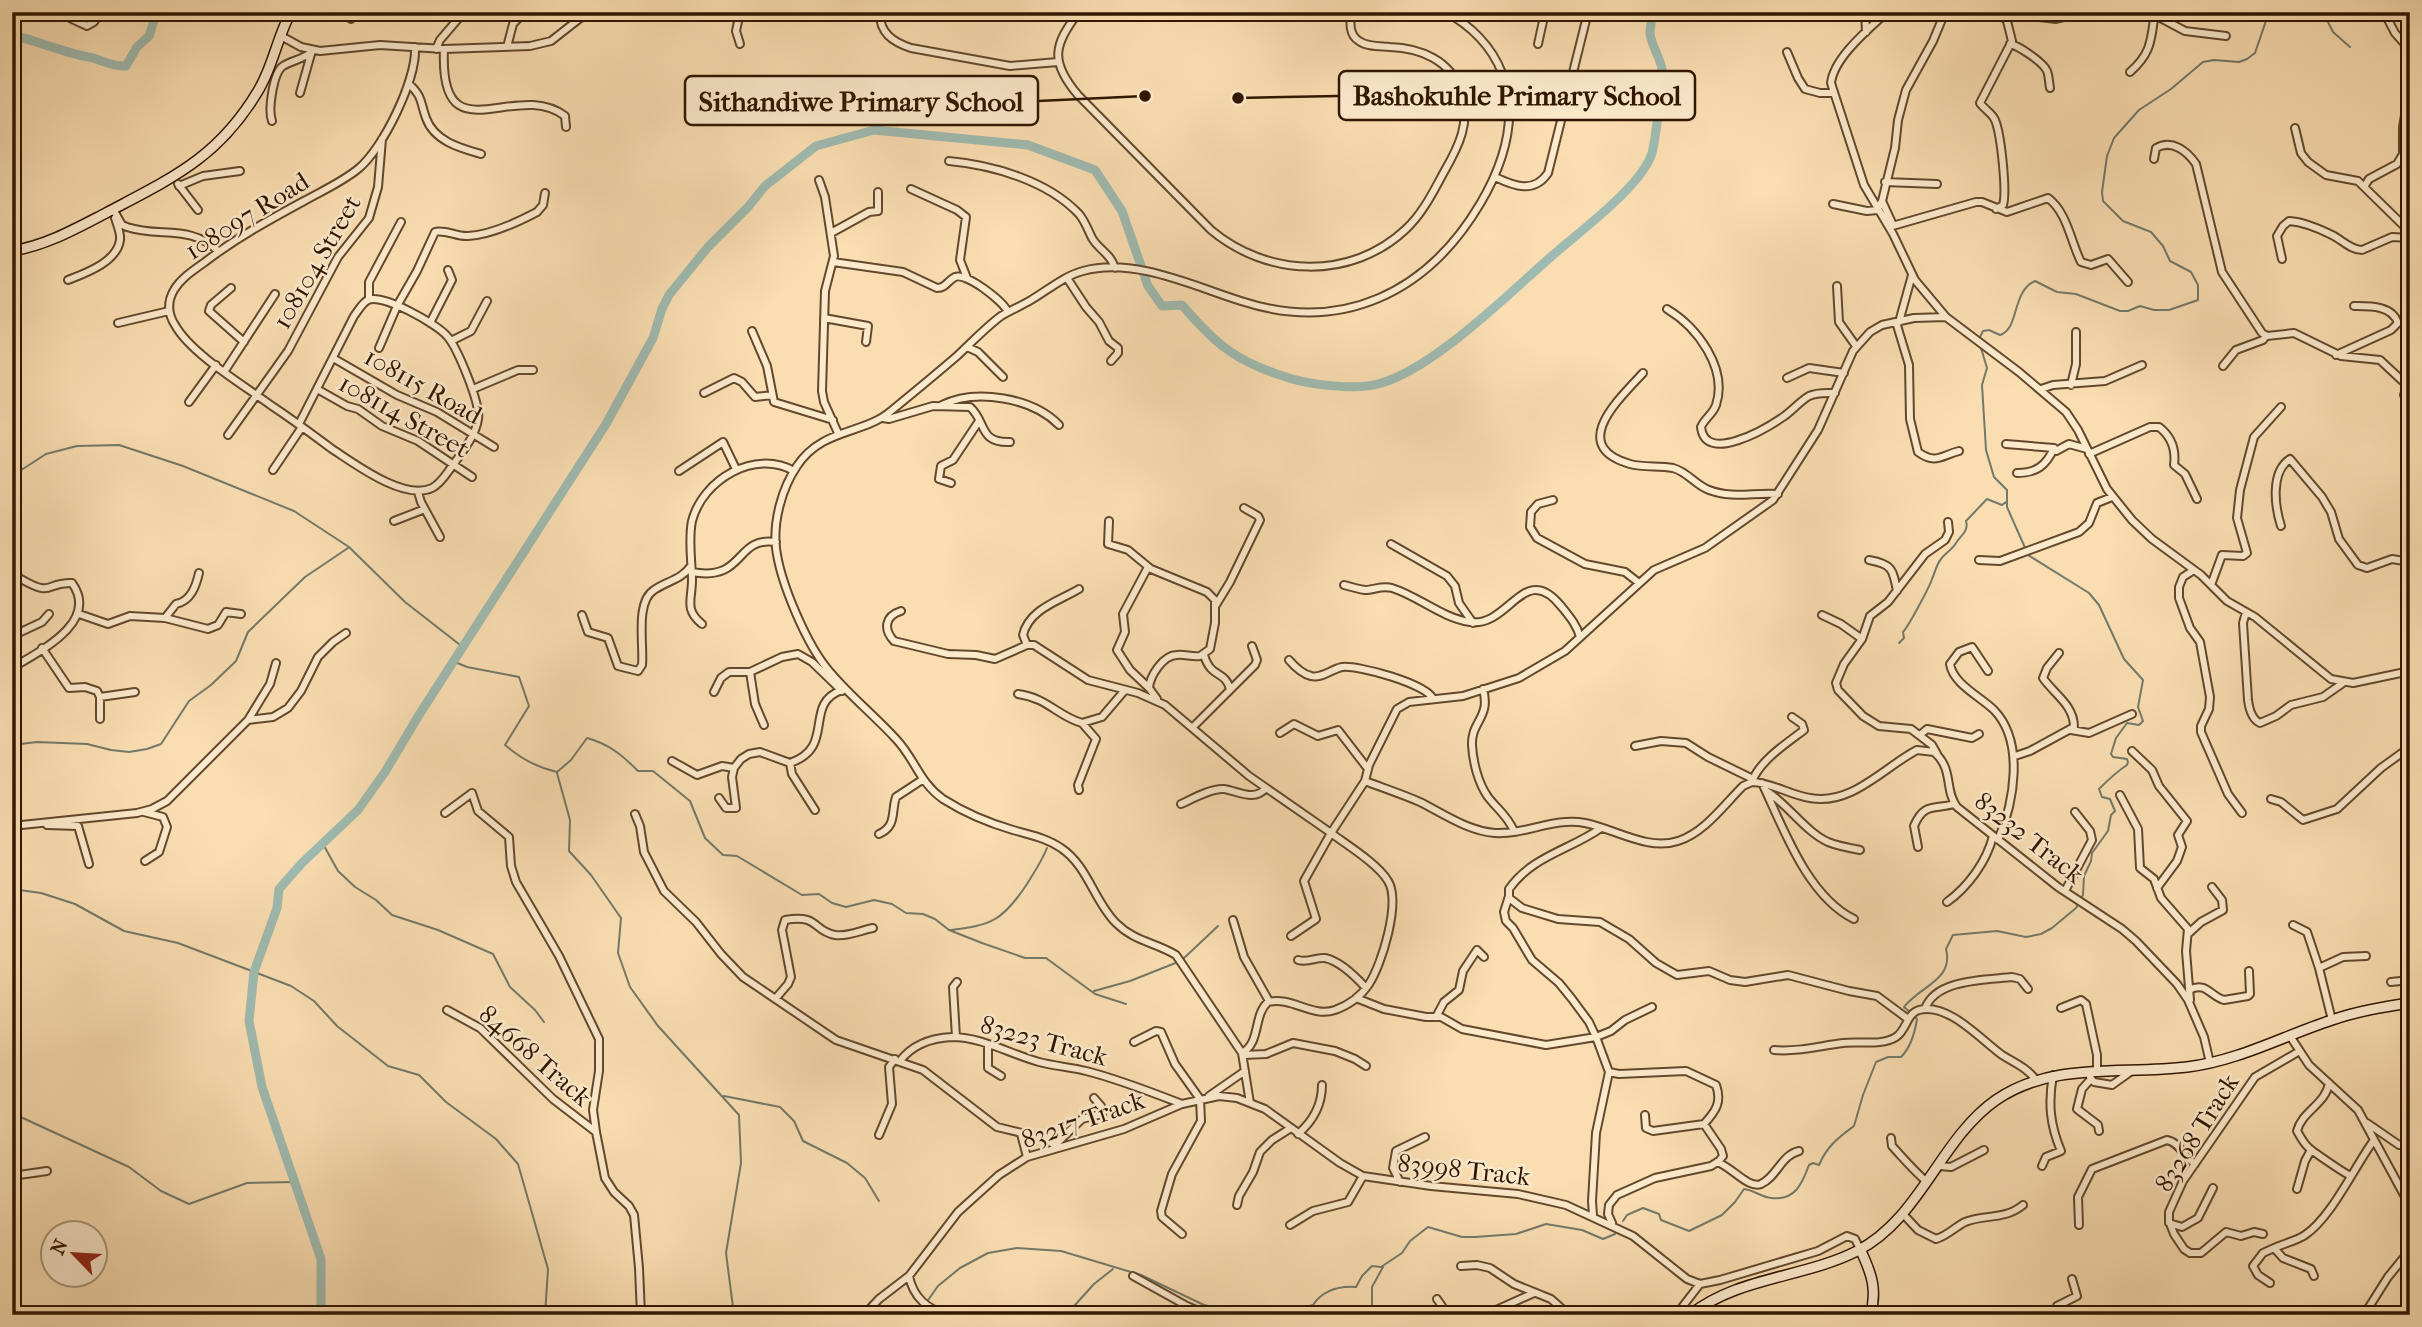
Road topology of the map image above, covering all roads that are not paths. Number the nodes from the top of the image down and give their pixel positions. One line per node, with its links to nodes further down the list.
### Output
1 (57, 12): 2 (street)
2 (100, 12)
3 (291, 12): 24 (main road)
4 (464, 12): 31 (street)
5 (524, 12): 30 (street)
6 (588, 12): 30 (street)
7 (740, 12): 26 (street)
8 (880, 12): 35 (street)
9 (989, 12): 10 (street)
10 (1010, 12)
11 (1079, 12): 35 (street)
12 (1350, 12): 35 (street)
13 (1445, 12): 52 (street)
14 (1545, 12): 27 (street)
15 (1588, 12): 52 (street)
16 (1865, 12): 23 (street)
17 (1887, 12): 23 (street)
18 (1945, 12): 55 (street)
19 (2086, 12): 21 (street)
20 (2384, 12): 32 (street)
21 (1998, 13): 28 (street)
22 (2155, 14): 25 (street); 36 (street)
23 (1866, 32): 43 (street)
24 (281, 36): 33 (street); 38 (main road)
25 (2226, 36)
26 (740, 44)
27 (1538, 44)
28 (2010, 44): 41 (street); 63 (street)
29 (415, 47): 31 (street); 33 (street); 39 (street, 108097 Road)
30 (508, 47): 31 (street)
31 (440, 49): 45 (street)
32 (2410, 50)
33 (312, 52): 37 (street); 42 (street)
34 (1787, 52): 43 (street)
35 (1058, 62)
36 (2130, 72)
37 (276, 75): 38 (street); 44 (street)
38 (262, 84): 54 (main road)
39 (409, 85): 47 (street, 108097 Road); 48 (street)
40 (2410, 86): 57 (street)
41 (2050, 89)
42 (300, 93)
43 (1833, 93): 65 (street)
44 (272, 121)
45 (566, 127)
46 (2295, 128): 57 (street)
47 (383, 138): 73 (street, 108097 Road); 127 (street, 108104 Street)
48 (481, 154)
49 (2154, 159): 100 (street)
50 (949, 161): 76 (street)
51 (240, 171): 54 (street)
52 (1494, 177): 76 (street)
53 (818, 180): 70 (street)
54 (176, 182): 64 (street); 66 (main road)
55 (1885, 182): 56 (street); 61 (street)
56 (1937, 184)
57 (2364, 187): 69 (street)
58 (911, 189): 79 (street)
59 (878, 192): 70 (street)
60 (545, 193): 88 (street)
61 (1882, 201): 65 (street); 68 (street)
62 (1833, 204): 65 (street)
63 (1996, 209): 68 (street); 82 (street)
64 (198, 210)
65 (1877, 210): 68 (street)
66 (114, 211): 72 (main road); 73 (street); 81 (street)
67 (401, 222): 86 (street)
68 (1891, 226): 78 (street)
69 (2410, 232)
70 (831, 233): 75 (street)
71 (2410, 238): 74 (street)
72 (12, 251)
73 (218, 251): 91 (street, 108097 Road)
74 (2282, 259)
75 (833, 262): 79 (street); 94 (street)
76 (1112, 268): 80 (street)
77 (449, 270): 97 (street)
78 (1912, 275): 93 (street); 95 (street)
79 (967, 278): 92 (street)
80 (1067, 278): 92 (street); 109 (street)
81 (68, 280)
82 (2128, 282)
83 (1837, 286): 104 (street)
84 (231, 288): 102 (street)
85 (275, 294): 102 (street)
86 (369, 299): 88 (street); 108 (street)
87 (487, 301): 101 (street)
88 (397, 306): 97 (street); 106 (street)
89 (2354, 306): 107 (street)
90 (1667, 309): 125 (street)
91 (169, 310): 96 (street); 110 (street)
92 (1008, 312): 105 (street)
93 (1946, 317): 95 (street); 123 (street)
94 (824, 318): 103 (street); 135 (street)
95 (1898, 322): 104 (street); 146 (street)
96 (118, 323)
97 (430, 323): 101 (street)
98 (752, 331): 126 (street)
99 (2076, 332): 119 (street)
100 (2266, 336): 107 (street); 112 (street)
101 (451, 341): 122 (street)
102 (244, 342): 114 (street)
103 (866, 342)
104 (1856, 346): 116 (street)
105 (967, 347): 117 (street); 128 (street)
106 (379, 348)
107 (2336, 355): 120 (street)
108 (333, 358): 121 (street); 141 (street, 108115 Road)
109 (1111, 361)
110 (216, 365): 114 (street); 129 (street)
111 (2142, 365): 119 (street)
112 (2223, 366)
113 (533, 370): 122 (street)
114 (224, 372): 127 (street)
115 (1643, 373): 157 (street)
116 (1844, 373): 118 (street); 125 (street)
117 (1003, 377)
118 (1787, 378)
119 (2071, 385): 123 (street)
120 (2408, 387): 130 (street)
121 (317, 389): 137 (street); 148 (street, 108114 Street)
122 (473, 389): 141 (street)
123 (2041, 389): 147 (street)
124 (704, 393): 126 (street)
125 (1835, 393): 157 (street)
126 (772, 394): 135 (street)
127 (256, 395): 137 (street); 140 (street, 108104 Street)
128 (911, 395): 133 (street); 134 (street)
129 (189, 402)
130 (2410, 405)
131 (941, 406): 133 (street); 136 (street); 138 (street)
132 (2281, 407): 180 (street)
133 (910, 413): 134 (street)
134 (883, 418): 139 (street)
135 (833, 420): 139 (street)
136 (979, 421): 142 (street); 155 (street)
137 (301, 425): 150 (street); 156 (street)
138 (1059, 425)
139 (838, 433): 152 (street)
140 (228, 435)
141 (472, 435): 144 (street, 108115 Road); 148 (street)
142 (1010, 442)
143 (2007, 444): 145 (street)
144 (494, 447)
145 (2054, 448): 147 (street); 153 (street)
146 (1959, 451)
147 (2088, 452): 158 (street); 159 (street)
148 (453, 464): 154 (street, 108114 Street); 156 (street)
149 (736, 469): 151 (street); 152 (street); 174 (street)
150 (272, 470)
151 (679, 471)
152 (793, 471): 168 (street)
153 (2017, 473)
154 (472, 477)
155 (951, 483)
156 (418, 492): 162 (street)
157 (1778, 494): 178 (street)
158 (2112, 497): 171 (street); 175 (street)
159 (2197, 499)
160 (1553, 500): 178 (street)
161 (1244, 508): 183 (street)
162 (425, 509): 163 (street); 167 (street)
163 (394, 521)
164 (1109, 522): 173 (street)
165 (1948, 522): 182 (street)
166 (2281, 526): 172 (street)
167 (440, 537)
168 (776, 542): 174 (street); 218 (street)
169 (1391, 544): 192 (street)
170 (1870, 559): 182 (street)
171 (1979, 560)
172 (2410, 562)
173 (1148, 567): 183 (street); 210 (street)
174 (692, 569): 189 (street); 193 (street)
175 (2194, 570): 180 (street); 258 (street)
176 (199, 573): 191 (street)
177 (21, 579): 187 (street)
178 (1639, 583): 196 (street)
179 (1344, 585): 192 (street)
180 (2211, 585): 185 (street)
181 (1079, 589): 198 (street)
182 (1898, 591): 197 (street)
183 (1216, 605): 202 (street)
184 (901, 611): 198 (street)
185 (2246, 612): 209 (street); 209 (street)
186 (49, 614): 195 (street)
187 (79, 614): 191 (street); 200 (street)
188 (241, 614): 191 (street)
189 (582, 615)
190 (1822, 615): 197 (street)
191 (165, 618)
192 (1473, 623): 196 (street)
193 (702, 624)
194 (346, 633): 225 (street)
195 (12, 636)
196 (1580, 638): 212 (street)
197 (1862, 639): 232 (street)
198 (1027, 645): 214 (street)
199 (1252, 646): 211 (street)
200 (42, 648): 205 (street); 219 (street)
201 (2059, 653): 229 (street)
202 (1204, 655): 210 (street); 211 (street)
203 (1289, 660): 220 (street)
204 (276, 663): 225 (street)
205 (12, 668)
206 (1988, 671): 237 (street)
207 (2410, 671): 209 (street)
208 (750, 672): 213 (street); 216 (street); 227 (street)
209 (2343, 683)
210 (1149, 688): 221 (street)
211 (1230, 689): 228 (street)
212 (1483, 689): 220 (street); 263 (street)
213 (842, 690): 218 (street); 239 (street)
214 (1125, 690): 221 (street); 226 (street)
215 (135, 692): 219 (street)
216 (713, 692)
217 (1018, 694): 226 (street)
218 (854, 695): 242 (street)
219 (100, 697): 224 (street)
220 (1433, 699): 241 (street)
221 (1158, 701): 228 (street)
222 (2132, 714): 229 (street)
223 (1792, 717): 243 (street)
224 (100, 719)
225 (248, 720): 255 (street)
226 (1082, 723): 247 (street)
227 (764, 725)
228 (1193, 727): 246 (street)
229 (2071, 730): 237 (street)
230 (1280, 733): 241 (street)
231 (1979, 734): 232 (street)
232 (1920, 735): 236 (street, 83232 Track)
233 (1635, 746): 243 (street)
234 (2410, 747): 251 (street)
235 (2133, 751): 272 (street)
236 (1937, 754): 245 (street); 253 (street, 83232 Track)
237 (2015, 756): 266 (street)
238 (672, 761): 240 (street)
239 (790, 763): 240 (street); 254 (street)
240 (734, 768): 250 (street)
241 (1368, 769): 244 (street)
242 (922, 779): 265 (street); 313 (street)
243 (1752, 780): 245 (street); 262 (street)
244 (1365, 781): 263 (street); 264 (street)
245 (1762, 782): 248 (street)
246 (1266, 788): 252 (street); 264 (street)
247 (1079, 790)
248 (1766, 791): 268 (street); 276 (street)
249 (2120, 795): 272 (street)
250 (719, 798)
251 (2271, 799)
252 (1181, 804)
253 (1954, 804): 266 (street, 83232 Track); 267 (street)
254 (815, 810)
255 (142, 811): 260 (street); 269 (street)
256 (2075, 812): 273 (street)
257 (445, 813): 335 (street)
258 (2242, 813)
259 (635, 814): 293 (street)
260 (28, 824): 261 (street); 270 (street)
261 (12, 826)
262 (1601, 828): 263 (street); 274 (street)
263 (1514, 831)
264 (1331, 833): 281 (street); 290 (street)
265 (879, 834)
266 (1996, 838): 273 (street, 83232 Track); 275 (street)
267 (1918, 847)
268 (1860, 850)
269 (145, 861)
270 (89, 864)
271 (2212, 887): 280 (street)
272 (2157, 888): 280 (street)
273 (2065, 891): 296 (street, 83232 Track)
274 (1509, 897): 303 (street); 307 (street)
275 (1947, 902)
276 (1854, 919)
277 (1233, 920): 295 (street)
278 (2293, 925): 285 (street)
279 (873, 928): 293 (street)
280 (2189, 933): 292 (street)
281 (1291, 936)
282 (2366, 956): 285 (street)
283 (1484, 957): 302 (street)
284 (1298, 960): 290 (street)
285 (2319, 968): 304 (street)
286 (2249, 971): 292 (street)
287 (2410, 979): 289 (street)
288 (957, 982): 306 (street)
289 (2391, 982)
290 (1366, 988): 294 (street)
291 (2028, 989): 300 (street)
292 (2189, 990): 296 (street)
293 (776, 998): 314 (street)
294 (1356, 998): 295 (street); 302 (street)
295 (1269, 1001): 313 (street)
296 (2190, 1003): 315 (street, 83232 Track)
297 (2410, 1003): 304 (main road)
298 (1652, 1007): 307 (street)
299 (2061, 1008): 320 (street)
300 (1925, 1009): 303 (street); 323 (street)
301 (447, 1010): 335 (street, 84668 Track)
302 (1436, 1017): 307 (street)
303 (1908, 1019): 310 (street)
304 (2332, 1020): 305 (main road)
305 (2290, 1036): 312 (street); 315 (main road)
306 (956, 1037): 309 (street, 83223 Track); 311 (street, 83223 Track)
307 (1596, 1037): 319 (street)
308 (1134, 1042): 327 (street)
309 (988, 1044): 322 (street); 329 (street, 83223 Track)
310 (1774, 1050)
311 (908, 1052): 314 (street, 83223 Track); 316 (street)
312 (2298, 1052): 324 (street); 349 (street, 83268 Track)
313 (1242, 1054): 317 (street); 318 (street)
314 (898, 1060): 316 (street); 338 (street)
315 (2210, 1063): 320 (main road)
316 (909, 1064): 337 (street)
317 (1366, 1066)
318 (1245, 1071): 327 (street, 83217 Track); 328 (street)
319 (1609, 1072): 332 (street); 364 (street)
320 (2093, 1074): 321 (main road); 334 (street)
321 (2053, 1075): 323 (main road); 350 (street)
322 (1001, 1076)
323 (2036, 1080): 351 (main road)
324 (2329, 1083): 331 (street); 345 (street)
325 (1322, 1085): 336 (street)
326 (1094, 1098): 343 (street)
327 (1204, 1098): 328 (street, 83217 Track); 329 (street, 83217 Track); 369 (street)
328 (1250, 1103): 333 (street, 83998 Track)
329 (1182, 1104): 343 (street, 83217 Track)
330 (1645, 1115): 332 (street)
331 (2365, 1122): 341 (street); 342 (street)
332 (1704, 1124): 348 (street)
333 (1291, 1128): 336 (street, 83998 Track); 360 (street)
334 (2099, 1131)
335 (596, 1132): 384 (street)
336 (1298, 1133): 354 (street, 83998 Track)
337 (1021, 1134): 343 (street); 347 (street)
338 (879, 1135)
339 (1425, 1137): 356 (street)
340 (1891, 1138): 357 (street)
341 (2374, 1140): 355 (street); 362 (street)
342 (2410, 1142)
343 (1056, 1146): 347 (street, 83217 Track)
344 (1984, 1150): 351 (street)
345 (2311, 1150): 355 (street); 359 (street)
346 (1799, 1151): 348 (street)
347 (1027, 1157): 375 (street, 83217 Track)
348 (1717, 1162): 368 (street)
349 (2195, 1164): 365 (street, 83268 Track); 366 (street)
350 (2042, 1166)
351 (1939, 1167): 357 (main road)
352 (47, 1171): 353 (street)
353 (12, 1176)
354 (1363, 1176): 356 (street, 83998 Track); 367 (street)
355 (2351, 1176): 371 (street)
356 (1400, 1182): 364 (street, 83998 Track)
357 (1927, 1182): 363 (main road)
358 (2213, 1188): 365 (street)
359 (2297, 1189)
360 (1237, 1205)
361 (2023, 1205): 363 (street)
362 (2410, 1206)
363 (1903, 1214): 372 (main road)
364 (1594, 1216): 368 (street, 83998 Track)
365 (2169, 1223): 370 (street, 83268 Track)
366 (2079, 1224)
367 (1290, 1225)
368 (1613, 1225): 379 (street, 83998 Track)
369 (1182, 1234)
370 (2263, 1234)
371 (2274, 1248): 377 (street); 380 (street)
372 (1860, 1249): 379 (street); 394 (main road); 395 (main road)
373 (2408, 1253): 397 (street)
374 (1461, 1266): 381 (street)
375 (909, 1276): 385 (street, 83217 Track); 386 (street)
376 (1133, 1276): 389 (street)
377 (2314, 1276)
378 (2073, 1279): 396 (street)
379 (1702, 1283): 393 (street)
380 (2270, 1283)
381 (1536, 1293): 383 (street); 392 (street)
382 (1437, 1299): 390 (street)
383 (1494, 1312): 391 (street)
384 (641, 1315)
385 (864, 1315)
386 (948, 1315)
387 (977, 1315): 388 (street)
388 (984, 1315)
389 (1208, 1315)
390 (1448, 1315)
391 (1481, 1315)
392 (1569, 1315)
393 (1676, 1315)
394 (1690, 1315)
395 (1870, 1315)
396 (2065, 1315)
397 (2364, 1315)

